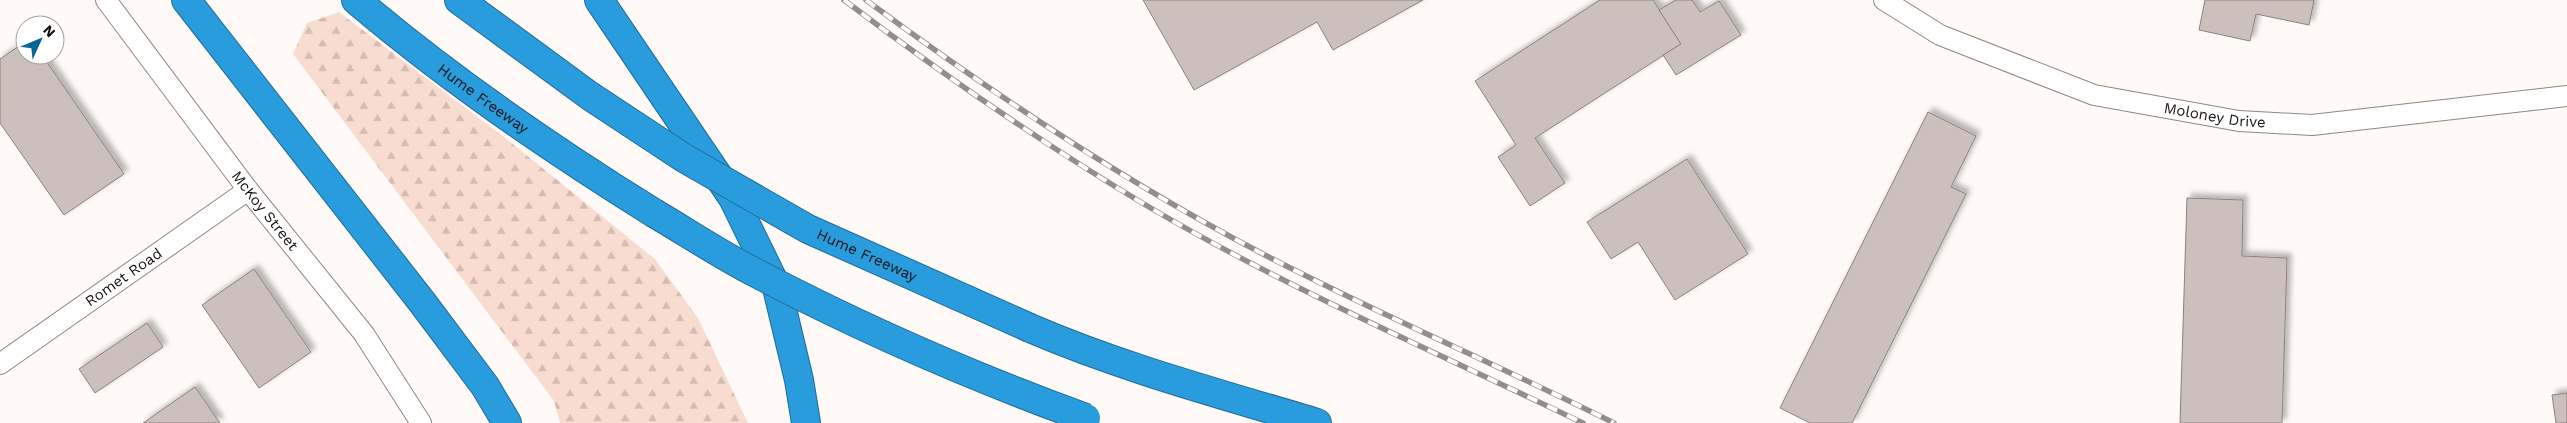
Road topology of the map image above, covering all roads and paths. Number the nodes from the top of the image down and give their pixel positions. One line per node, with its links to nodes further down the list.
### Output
1 (106, 0): 8 (street, McKoy Street)
2 (186, 0): 12 (highway)
3 (356, 0): 10 (highway, Hume Freeway, bridge)
4 (459, 0): 14 (highway, Hume Freeway, bridge)
5 (599, 0): 13 (highway)
6 (1884, 0): 7 (street, Moloney Drive)
7 (2567, 96)
8 (248, 190): 9 (street, Romet Road); 11 (street, McKoy Street)
9 (0, 364)
10 (1094, 420)
11 (421, 423)
12 (507, 423)
13 (806, 423)
14 (1317, 423)

